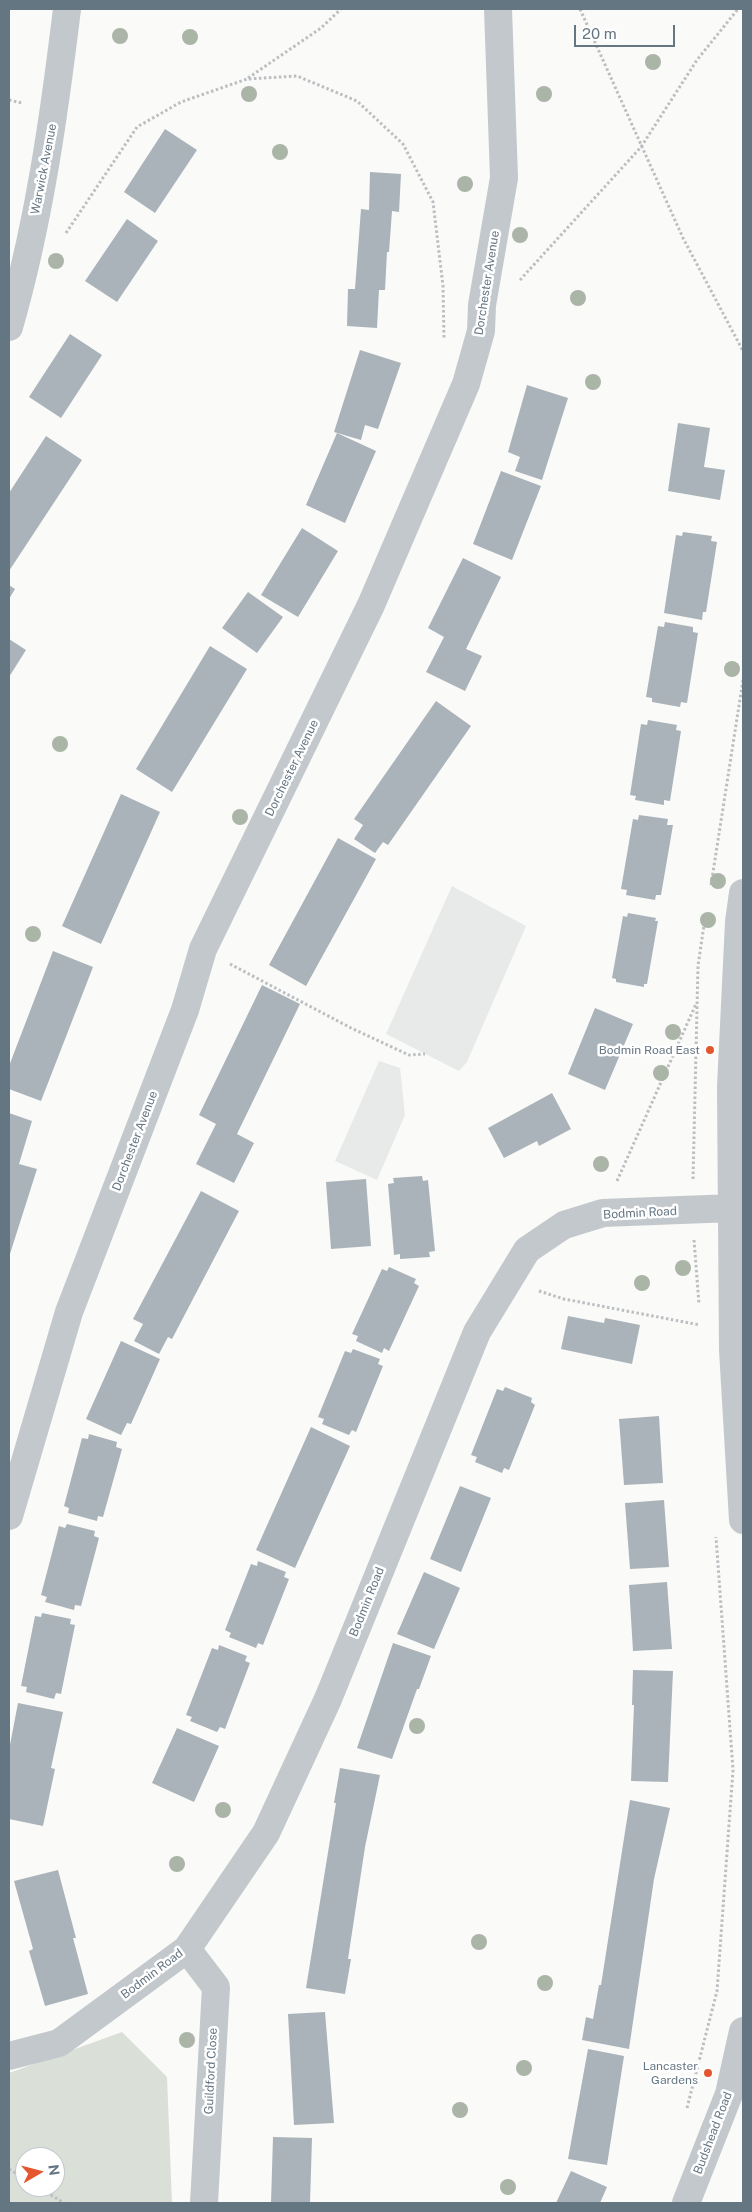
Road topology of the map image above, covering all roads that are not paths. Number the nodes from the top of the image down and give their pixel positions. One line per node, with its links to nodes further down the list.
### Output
1 (67, 9): 3 (street, Warwick Avenue)
2 (498, 9): 6 (street, Dorchester Avenue)
3 (9, 327)
4 (743, 893): 5 (street)
5 (733, 1208): 7 (street); 8 (street, Bodmin Road)
6 (9, 1516)
7 (743, 1520)
8 (187, 1949): 10 (street, Bodmin Road); 11 (street, Guildford Close)
9 (743, 2032): 12 (street, Budshead Road)
10 (9, 2056)
11 (204, 2203)
12 (686, 2203)

